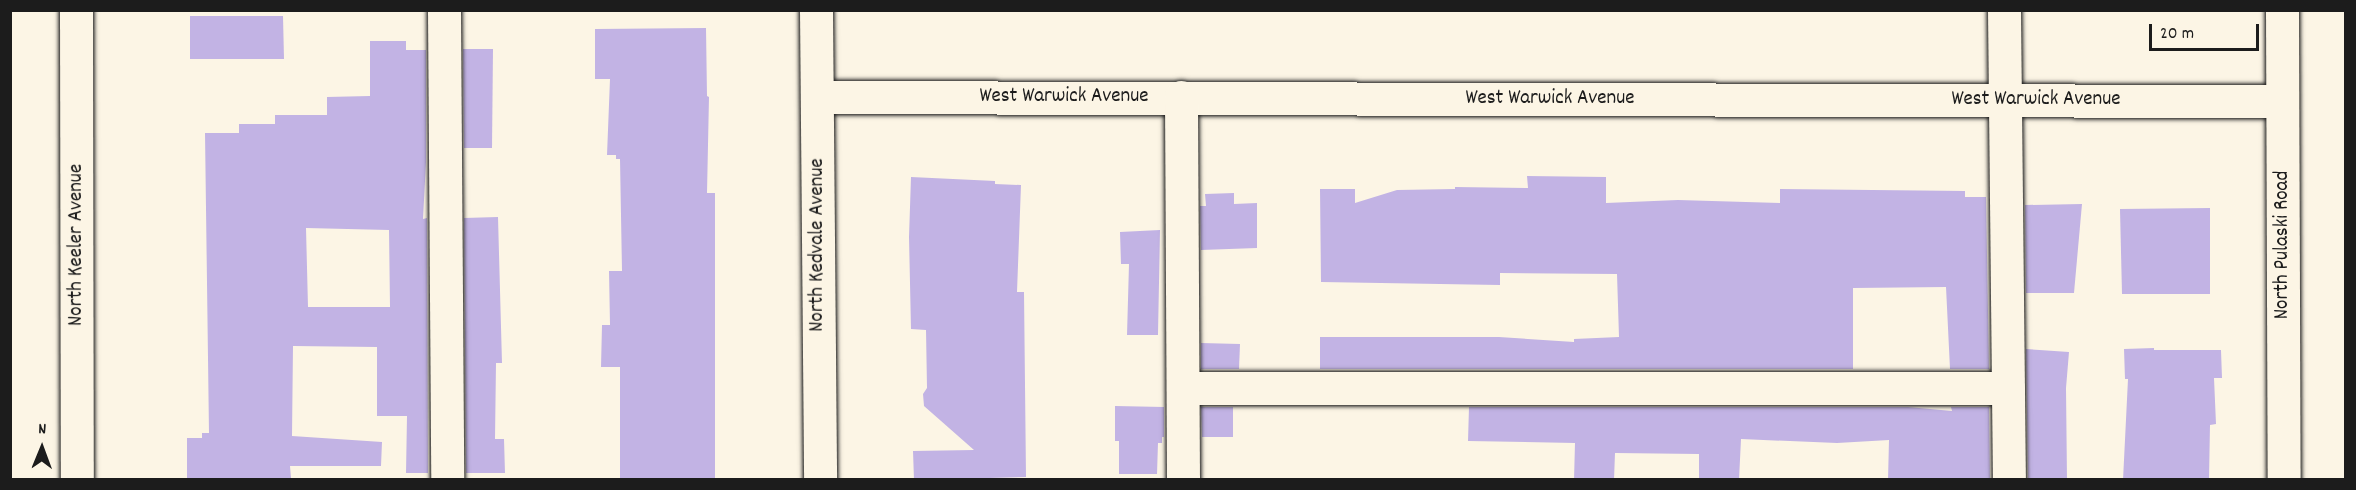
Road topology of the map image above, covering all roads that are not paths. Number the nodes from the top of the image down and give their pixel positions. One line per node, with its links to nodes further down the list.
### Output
1 (76, 10): 12 (street, North Keeler Avenue)
2 (444, 10): 13 (street)
3 (816, 10): 6 (street, North Kedvale Avenue)
4 (2004, 10): 8 (street)
5 (2282, 10): 9 (street, North Pulaski Road)
6 (817, 97): 7 (street, West Warwick Avenue); 14 (street, North Kedvale Avenue)
7 (1181, 98): 8 (street, West Warwick Avenue); 10 (street)
8 (2006, 100): 9 (street, West Warwick Avenue); 11 (street)
9 (2282, 101): 17 (street, North Pulaski Road)
10 (1183, 388): 11 (street); 15 (street)
11 (2008, 388): 16 (street)
12 (77, 480)
13 (447, 480)
14 (820, 480)
15 (1183, 480)
16 (2009, 480)
17 (2284, 480)

